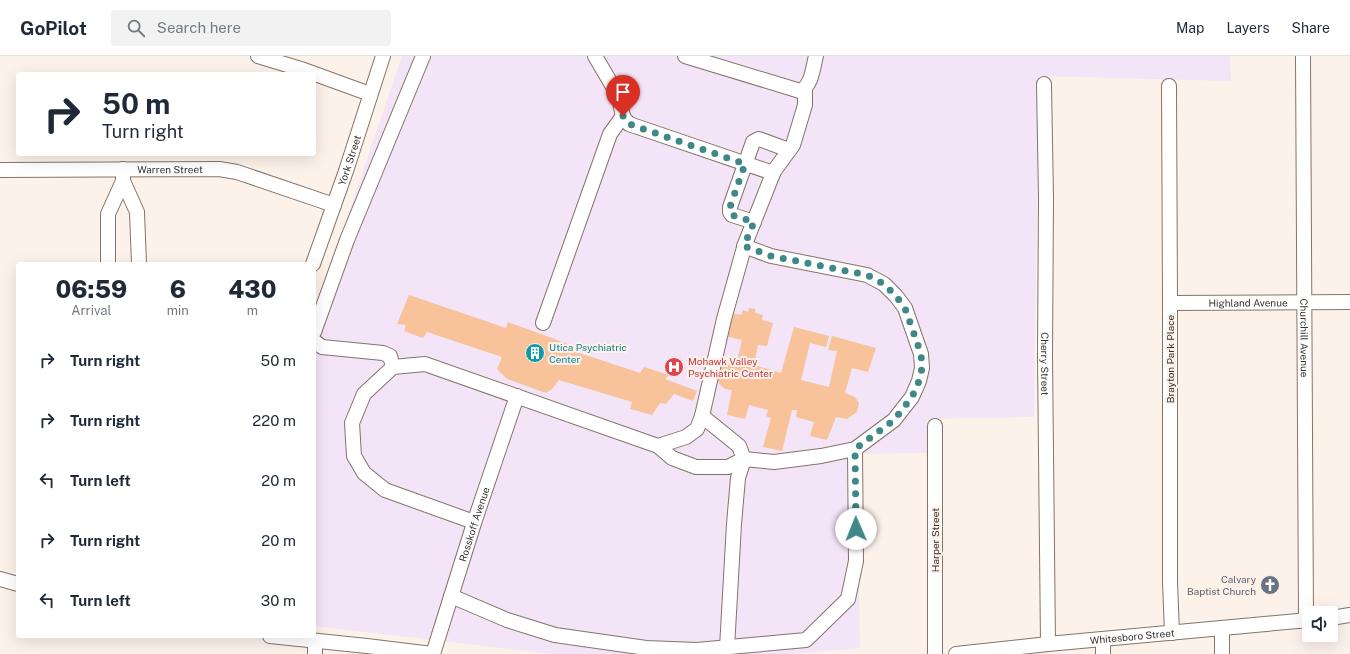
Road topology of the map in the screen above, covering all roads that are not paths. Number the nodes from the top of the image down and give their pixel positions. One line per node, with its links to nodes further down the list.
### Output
1 (258, 56): 8 (street)
2 (383, 56): 13 (street, York Street)
3 (423, 56): 30 (street)
4 (595, 56): 14 (street)
5 (685, 56): 12 (street)
6 (816, 56): 12 (street)
7 (1303, 56): 26 (street, Churchill Avenue)
8 (310, 72)
9 (316, 74): 13 (street)
10 (1044, 84): 51 (street, Cherry Street)
11 (1168, 86): 28 (street, Brayton Park Place)
12 (805, 89): 15 (street)
13 (370, 94): 20 (street, York Street)
14 (623, 116): 16 (street); 29 (street)
15 (789, 150): 16 (street); 18 (street)
16 (745, 164): 18 (street); 21 (street)
17 (0, 170): 19 (street, Warren Street)
18 (773, 173): 21 (street)
19 (123, 175): 20 (street, Warren Street); 23 (street); 24 (street)
20 (334, 205): 25 (street, York Street)
21 (754, 222): 22 (street)
22 (744, 246): 34 (street); 37 (street)
23 (108, 262)
24 (139, 262)
25 (314, 262)
26 (1304, 302): 27 (street, Highland Avenue); 28 (street, Highland Avenue); 43 (street, Churchill Avenue)
27 (1350, 302)
28 (1170, 303): 48 (street, Brayton Park Place)
29 (543, 323)
30 (316, 326)
31 (316, 342): 32 (street)
32 (393, 367): 33 (street); 39 (street)
33 (517, 396): 36 (street); 39 (street, Rosskoff Avenue)
34 (702, 416): 36 (street); 38 (street)
35 (935, 426): 56 (street, Harper Street)
36 (658, 446): 38 (street)
37 (855, 449): 38 (street); 53 (street)
38 (744, 459): 53 (street)
39 (474, 522): 42 (street, Rosskoff Avenue)
40 (0, 580): 41 (street)
41 (16, 584)
42 (452, 596): 53 (street); 55 (street, Rosskoff Avenue)
43 (1308, 606)
44 (1350, 615): 45 (street)
45 (1338, 617)
46 (1302, 621): 47 (street, Whitesboro Street)
47 (1222, 628): 48 (street, Whitesboro Street); 59 (street)
48 (1172, 633): 50 (street, Whitesboro Street)
49 (278, 638): 52 (street)
50 (1103, 640): 51 (street, Whitesboro Street); 58 (street)
51 (1048, 644): 54 (street, Whitesboro Street)
52 (315, 647): 55 (street)
53 (727, 648)
54 (992, 652): 57 (street, Whitesboro Street)
55 (433, 654)
56 (935, 654)
57 (956, 654)
58 (1103, 654)
59 (1222, 654)

